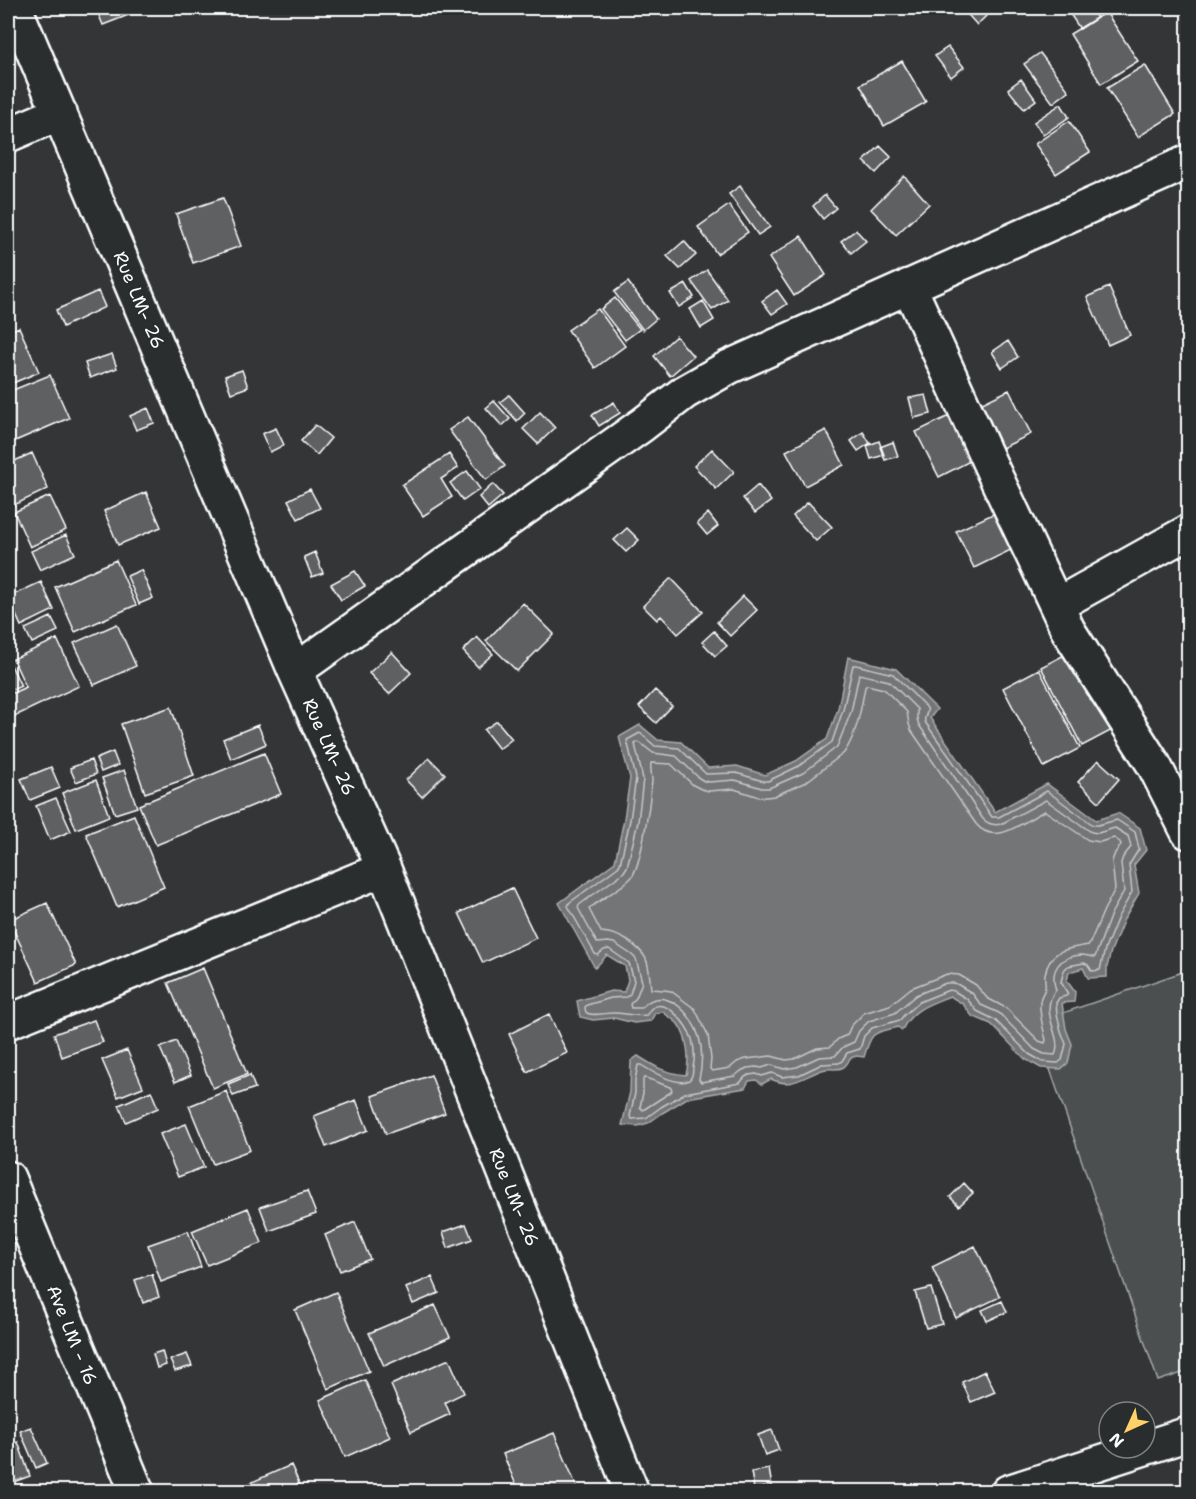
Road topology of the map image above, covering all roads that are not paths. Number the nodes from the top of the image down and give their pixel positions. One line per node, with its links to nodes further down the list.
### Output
1 (15, 8): 2 (street, Rue LM- 26)
2 (60, 113): 3 (street); 8 (street, Rue LM- 26)
3 (8, 135)
4 (1188, 162): 5 (street)
5 (909, 286): 7 (street); 8 (street)
6 (1188, 532): 7 (street)
7 (1056, 604): 9 (street)
8 (296, 671): 10 (street, Rue LM- 26)
9 (1188, 832)
10 (384, 869): 11 (street); 15 (street, Rue LM- 26)
11 (8, 1022)
12 (8, 1178): 14 (street, Ave LM - 16)
13 (1188, 1434): 16 (street)
14 (137, 1491)
15 (632, 1491)
16 (1008, 1491)

